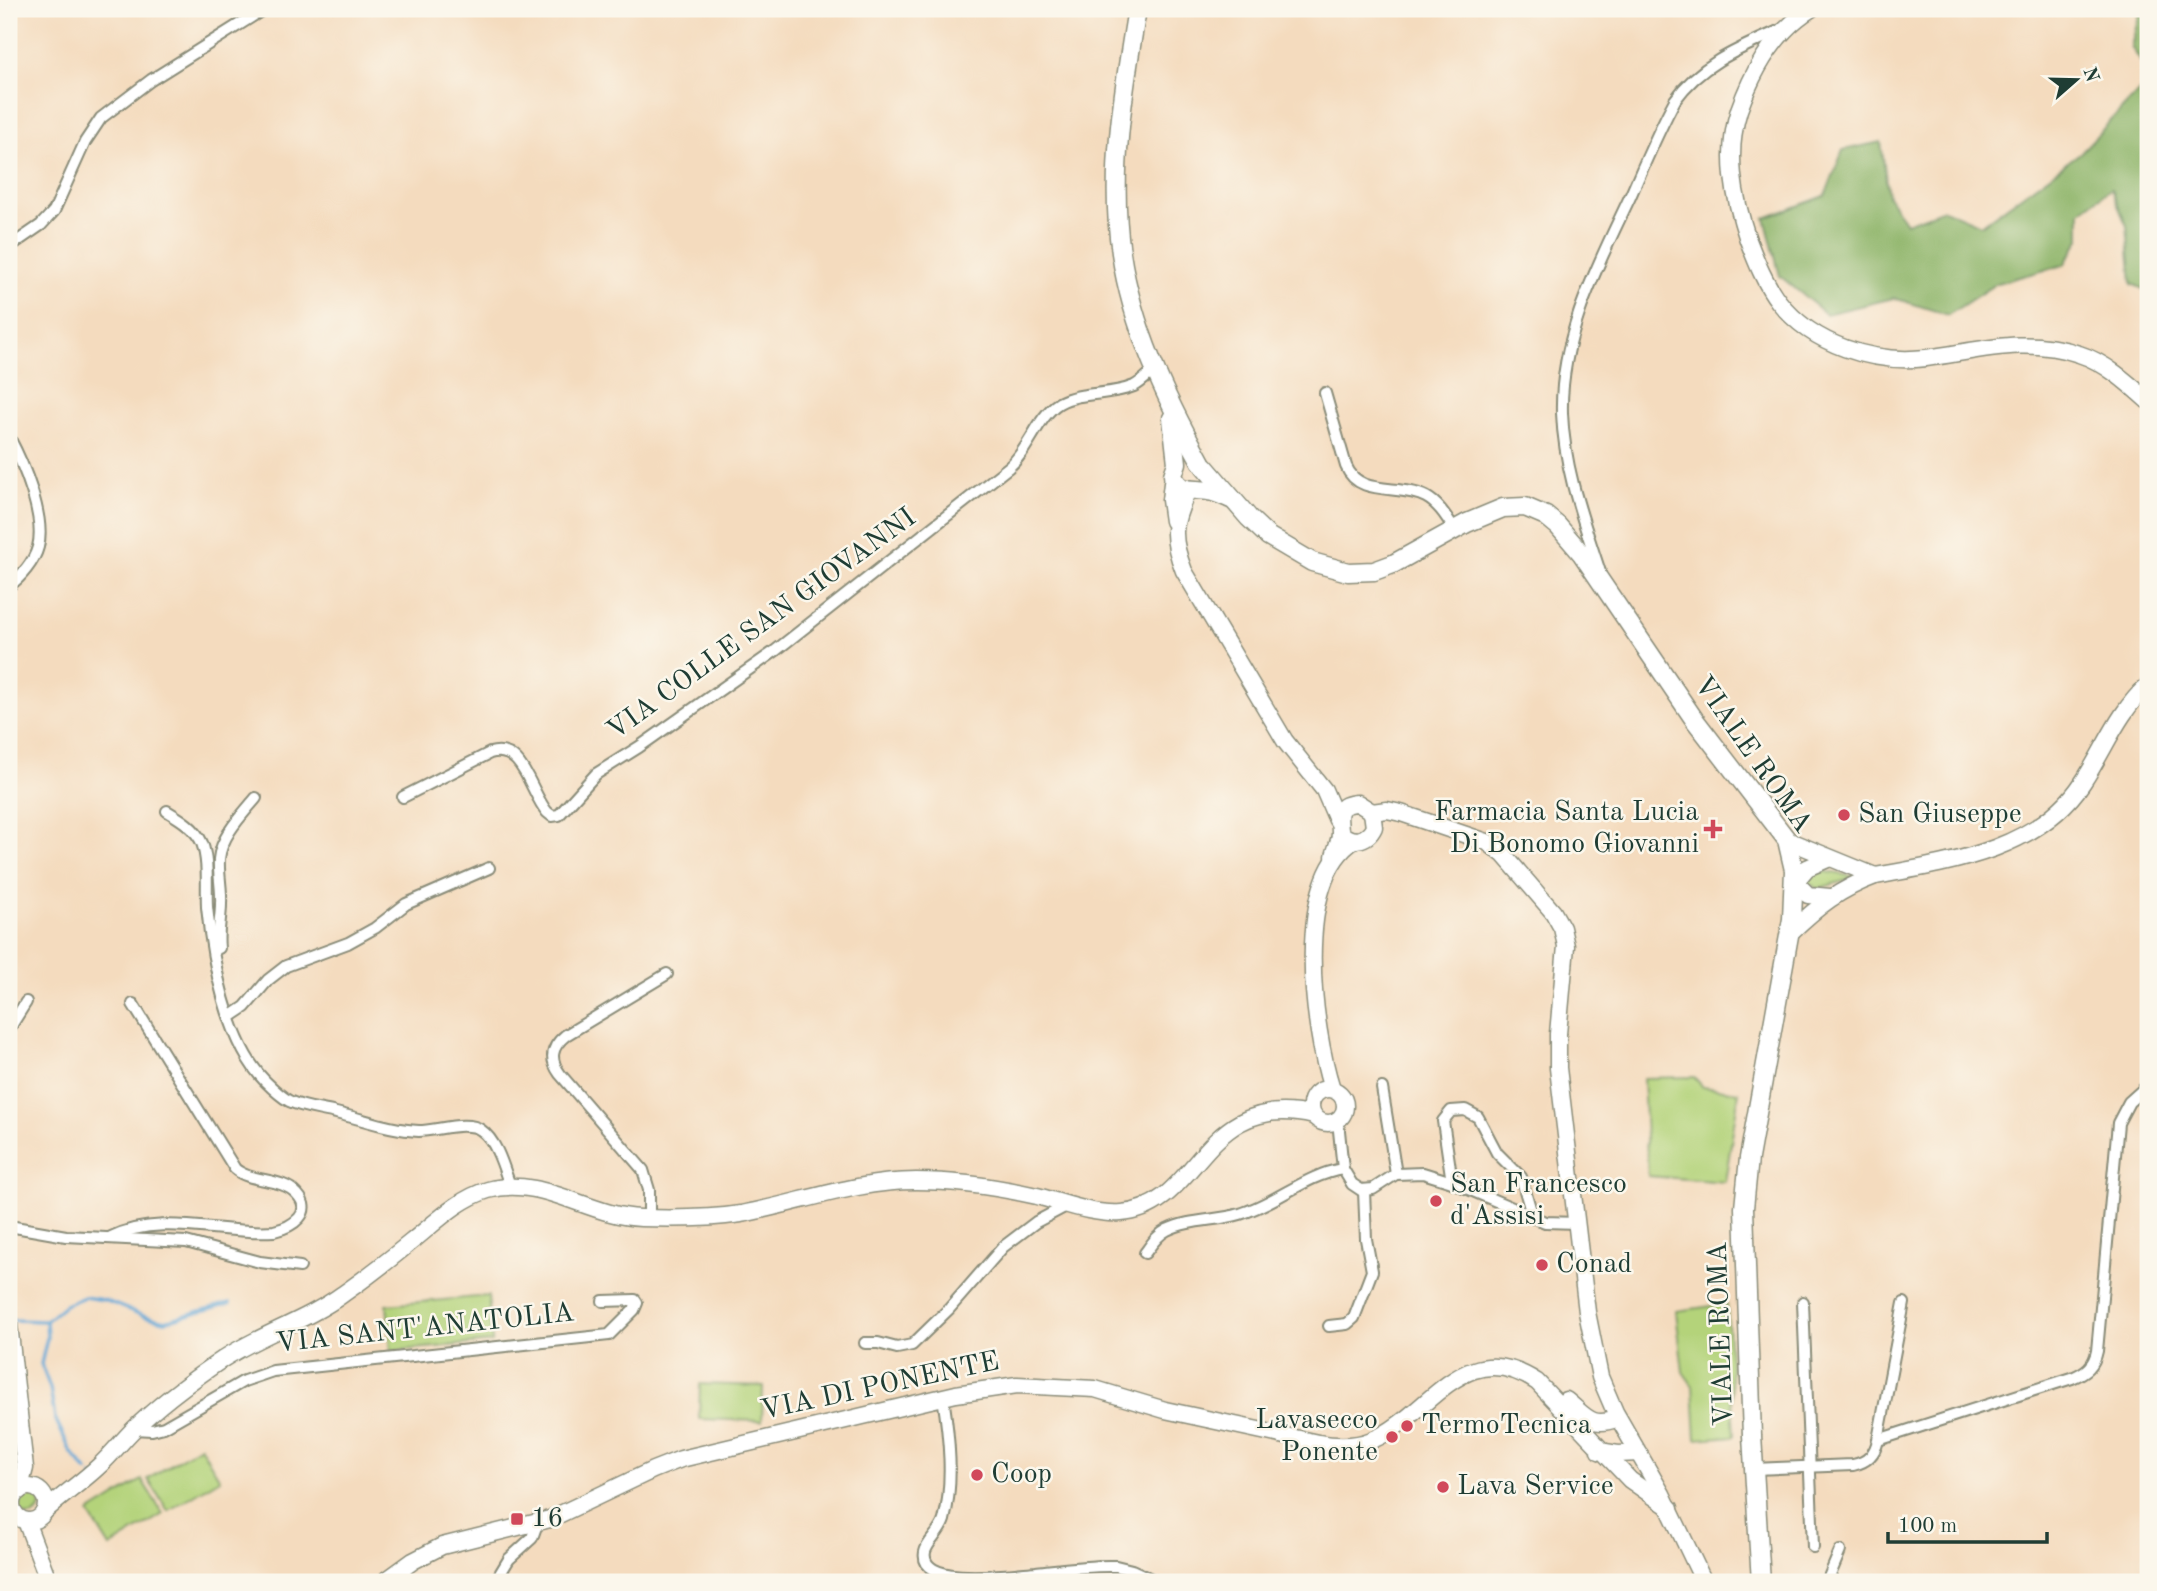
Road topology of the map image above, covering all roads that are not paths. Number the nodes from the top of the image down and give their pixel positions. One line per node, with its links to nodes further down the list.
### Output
1 (264, 9): 5 (street)
2 (1137, 9): 6 (main road, VIALE ROMA)
3 (1811, 9): 4 (main road)
4 (1784, 28): 9 (main road); 18 (street)
5 (9, 247)
6 (1155, 369): 8 (main road, VIALE ROMA); 21 (street, VIA COLLE SAN GIOVANNI)
7 (1325, 393): 16 (street)
8 (1168, 397): 11 (main road, VIALE ROMA); 12 (main road, VIALE ROMA)
9 (2148, 401)
10 (9, 437): 17 (street)
11 (1202, 464): 12 (main road); 13 (main road); 14 (main road, VIALE ROMA)
12 (1175, 469): 13 (main road); 15 (main road)
13 (1191, 490): 14 (main road); 15 (main road)
14 (1235, 500): 16 (main road, VIALE ROMA)
15 (1174, 527): 20 (main road)
16 (1455, 530): 18 (main road, VIALE ROMA)
17 (9, 586)
18 (1606, 588): 27 (main road, VIALE ROMA)
19 (2148, 685): 31 (main road)
20 (1324, 790): 24 (main road); 25 (main road)
21 (402, 797)
22 (256, 798): 36 (street)
23 (167, 811): 36 (street)
24 (1368, 814): 25 (main road); 26 (main road); 52 (main road)
25 (1339, 826): 26 (main road); 29 (main road)
26 (1356, 840): 29 (main road)
27 (1787, 840): 28 (main road); 32 (main road, VIALE ROMA)
28 (1830, 858): 31 (main road); 32 (main road)
29 (1333, 863): 43 (main road)
30 (489, 867): 39 (street)
31 (1875, 876): 33 (main road)
32 (1795, 882): 33 (main road); 34 (main road, VIALE ROMA)
33 (1830, 897): 34 (main road)
34 (1791, 932): 72 (main road, VIALE ROMA)
35 (667, 974): 50 (street)
36 (225, 999): 39 (street)
37 (26, 1002): 40 (street)
38 (133, 1004): 54 (street)
39 (230, 1017): 47 (street)
40 (9, 1030)
41 (2148, 1085): 67 (street)
42 (1382, 1088): 45 (street)
43 (1324, 1107): 44 (street); 49 (main road, VIA SANT'ANATOLIA)
44 (1343, 1169): 48 (street); 55 (street)
45 (1396, 1174): 46 (street); 48 (street)
46 (1452, 1182): 51 (street); 51 (street)
47 (510, 1186): 50 (main road, VIA SANT'ANATOLIA); 66 (main road, VIA SANT'ANATOLIA)
48 (1364, 1191): 61 (street)
49 (1068, 1205): 50 (main road, VIA SANT'ANATOLIA); 62 (street)
50 (649, 1218)
51 (1533, 1218): 52 (street)
52 (1577, 1223): 65 (main road)
53 (9, 1226): 54 (street)
54 (111, 1237): 56 (street)
55 (1145, 1253)
56 (300, 1267)
57 (603, 1301): 66 (street, VIA SANT'ANATOLIA)
58 (1803, 1302): 71 (street)
59 (1904, 1303): 67 (street)
60 (9, 1324): 70 (main road)
61 (1329, 1326)
62 (865, 1343)
63 (1547, 1391): 64 (main road, VIA DI PONENTE); 65 (main road, VIA DI PONENTE); 68 (main road, VIA DI PONENTE)
64 (943, 1397): 78 (main road, VIA DI PONENTE); 84 (street)
65 (1618, 1418): 69 (main road)
66 (134, 1429): 73 (main road, VIA SANT'ANATOLIA)
67 (1878, 1440): 71 (street)
68 (1599, 1451): 69 (main road); 76 (main road, VIA DI PONENTE)
69 (1639, 1453): 76 (main road)
70 (25, 1468): 74 (main road); 75 (main road)
71 (1810, 1468): 72 (street); 79 (street)
72 (1754, 1469): 86 (main road, VIALE ROMA)
73 (67, 1490): 75 (main road, VIA SANT'ANATOLIA); 77 (main road, VIA SANT'ANATOLIA)
74 (19, 1491): 75 (main road); 77 (main road)
75 (38, 1491): 77 (main road)
76 (1670, 1508): 85 (main road)
77 (36, 1517): 81 (main road)
78 (537, 1524): 82 (main road, VIA DI PONENTE); 83 (street)
79 (1813, 1547)
80 (1840, 1551): 87 (street)
81 (50, 1582)
82 (384, 1582)
83 (495, 1582)
84 (1158, 1582)
85 (1704, 1582)
86 (1761, 1582)
87 (1827, 1582)

